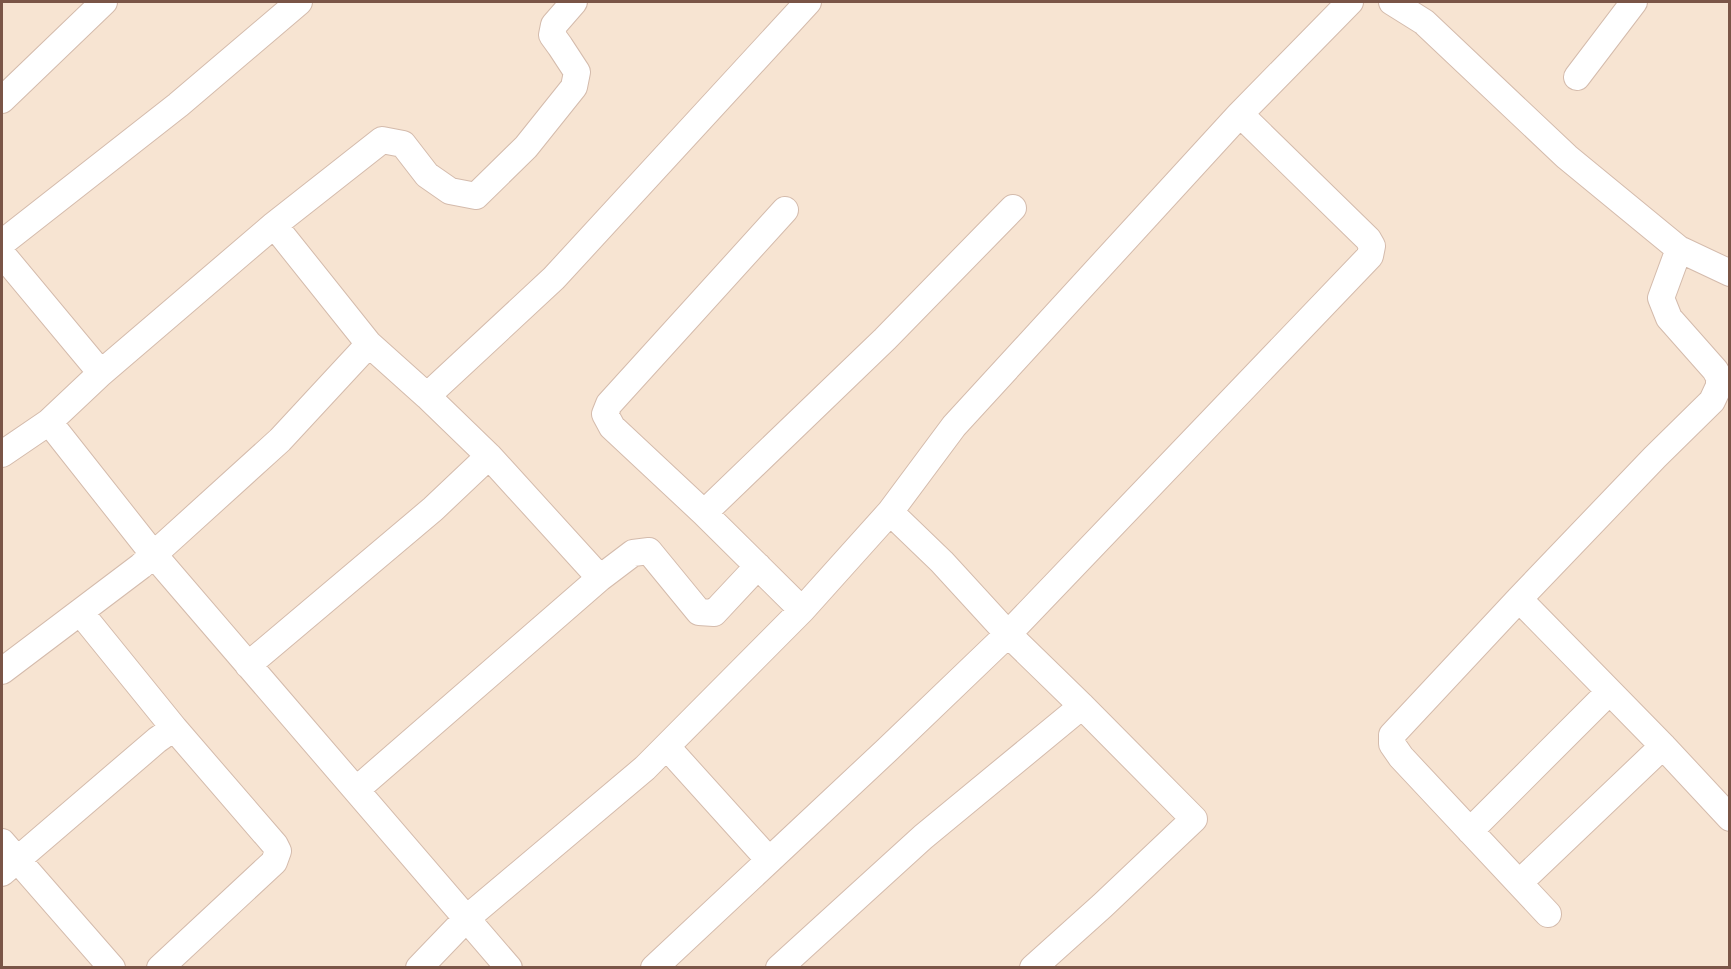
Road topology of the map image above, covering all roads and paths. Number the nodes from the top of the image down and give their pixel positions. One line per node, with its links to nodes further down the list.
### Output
1 (104, 2): 9 (street)
2 (300, 2): 14 (street)
3 (574, 2): 13 (street)
4 (808, 2): 20 (street)
5 (1350, 2): 10 (street)
6 (1634, 2): 8 (street)
7 (1409, 6): 15 (street)
8 (1577, 77)
9 (2, 100)
10 (1240, 114): 24 (street); 32 (street)
11 (1013, 208): 25 (street)
12 (785, 210): 25 (street)
13 (274, 225): 18 (street); 19 (street)
14 (2, 243)
15 (1679, 249): 17 (street); 29 (street)
16 (2, 254): 19 (street)
17 (1730, 273)
18 (369, 344): 20 (street); 26 (street)
19 (101, 373): 21 (street)
20 (426, 396): 23 (street)
21 (50, 422): 22 (street); 26 (street)
22 (2, 454)
23 (489, 456): 28 (street); 33 (street)
24 (890, 512): 30 (street); 32 (street)
25 (704, 513): 27 (street)
26 (154, 555): 31 (street); 33 (street)
27 (758, 566): 28 (street); 30 (street)
28 (600, 578): 40 (street)
29 (1519, 598): 35 (street); 42 (street)
30 (802, 610): 39 (street)
31 (80, 612): 34 (street); 37 (street)
32 (1008, 634): 36 (street); 44 (street)
33 (248, 664): 40 (street)
34 (2, 671)
35 (1609, 692): 38 (street); 42 (street)
36 (1082, 706): 53 (street); 54 (street)
37 (174, 728): 43 (street); 49 (street)
38 (1663, 746): 41 (street); 45 (street)
39 (667, 747): 44 (street); 47 (street)
40 (356, 790): 47 (street)
41 (1730, 818)
42 (1470, 831): 45 (street)
43 (7, 858): 48 (street)
44 (769, 860): 52 (street)
45 (1519, 883): 46 (street)
46 (1548, 914)
47 (467, 918): 50 (street); 51 (street)
48 (112, 968)
49 (160, 968)
50 (419, 968)
51 (509, 968)
52 (654, 968)
53 (779, 968)
54 (1033, 968)

